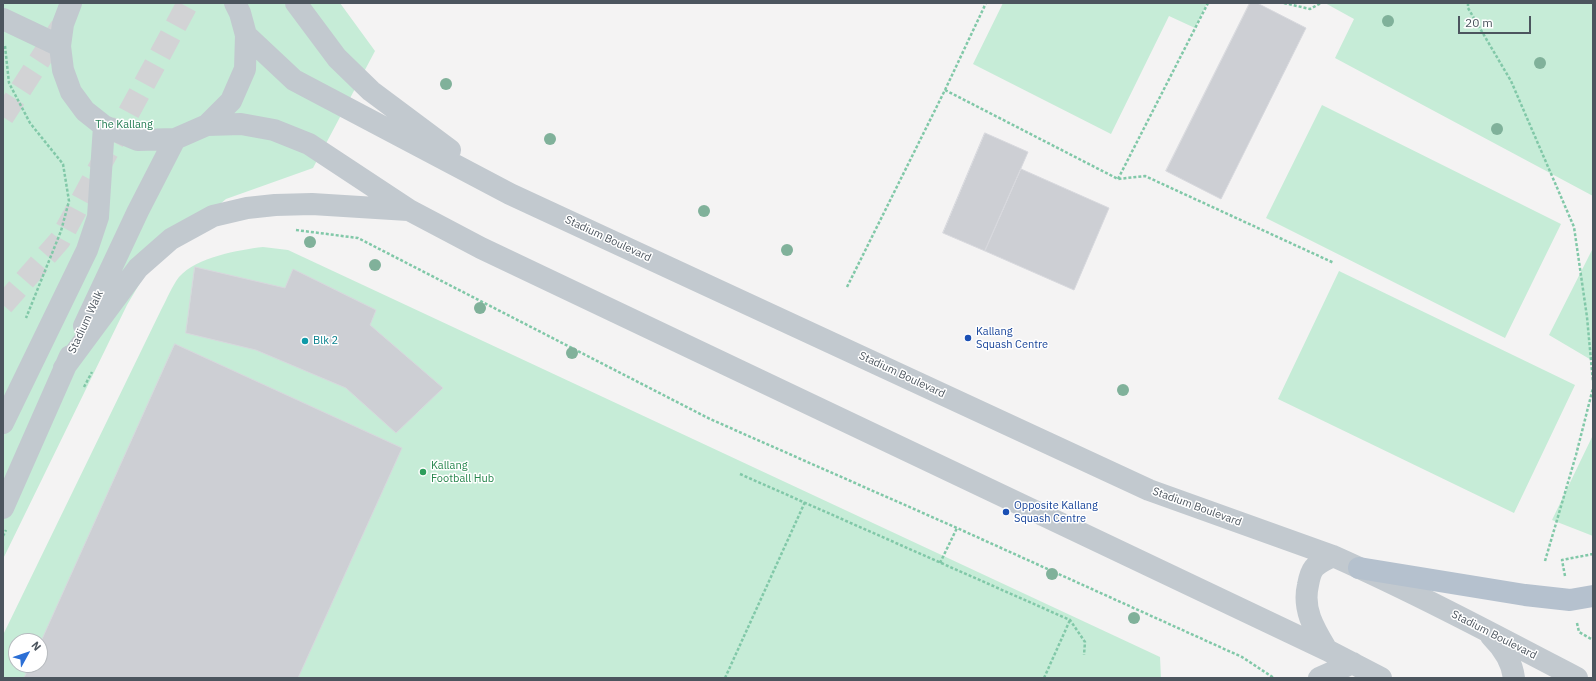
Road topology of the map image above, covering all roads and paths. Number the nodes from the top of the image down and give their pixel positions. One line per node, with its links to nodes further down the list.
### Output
1 (71, 3): 12 (street)
2 (235, 3): 10 (street)
3 (296, 3): 18 (street)
4 (986, 3): 13 (path)
5 (1208, 3): 17 (path)
6 (1284, 3): 7 (path)
7 (1321, 3)
8 (1468, 3): 26 (path)
9 (3, 19): 12 (street)
10 (246, 35): 14 (street); 18 (street, Stadium Boulevard)
11 (5, 44): 23 (path)
12 (60, 46): 15 (street)
13 (945, 90): 17 (path); 22 (path)
14 (207, 125): 16 (street); 19 (street)
15 (104, 126): 16 (street); 29 (street)
16 (175, 139): 25 (street, Stadium Walk)
17 (1118, 179): 21 (path)
18 (510, 194): 37 (street, Stadium Boulevard)
19 (409, 210): 25 (street); 47 (street)
20 (289, 229): 33 (path)
21 (1334, 263)
22 (847, 287)
23 (23, 324)
24 (96, 366): 28 (path)
25 (64, 368): 32 (street, Stadium Walk)
26 (1593, 382)
27 (1593, 388): 38 (path)
28 (81, 393)
29 (3, 423)
30 (740, 474): 31 (path)
31 (805, 502): 40 (path); 50 (path)
32 (3, 508)
33 (957, 528): 40 (path); 52 (path)
34 (7, 529): 35 (path)
35 (3, 536)
36 (1593, 554): 39 (path)
37 (1333, 556): 41 (street, Stadium Boulevard); 47 (street)
38 (1546, 560)
39 (1562, 560)
40 (940, 563): 43 (path)
41 (1359, 568): 42 (main road); 44 (street, Stadium Boulevard)
42 (1593, 596)
43 (1070, 620): 48 (path); 51 (path)
44 (1487, 631): 55 (street); 56 (street, Stadium Boulevard)
45 (1579, 632): 46 (path)
46 (1593, 640)
47 (1327, 650): 49 (street)
48 (1084, 655)
49 (1353, 663): 53 (street); 54 (street)
50 (725, 678)
51 (1044, 678)
52 (1274, 678)
53 (1319, 678)
54 (1381, 678)
55 (1514, 678)
56 (1577, 678)

